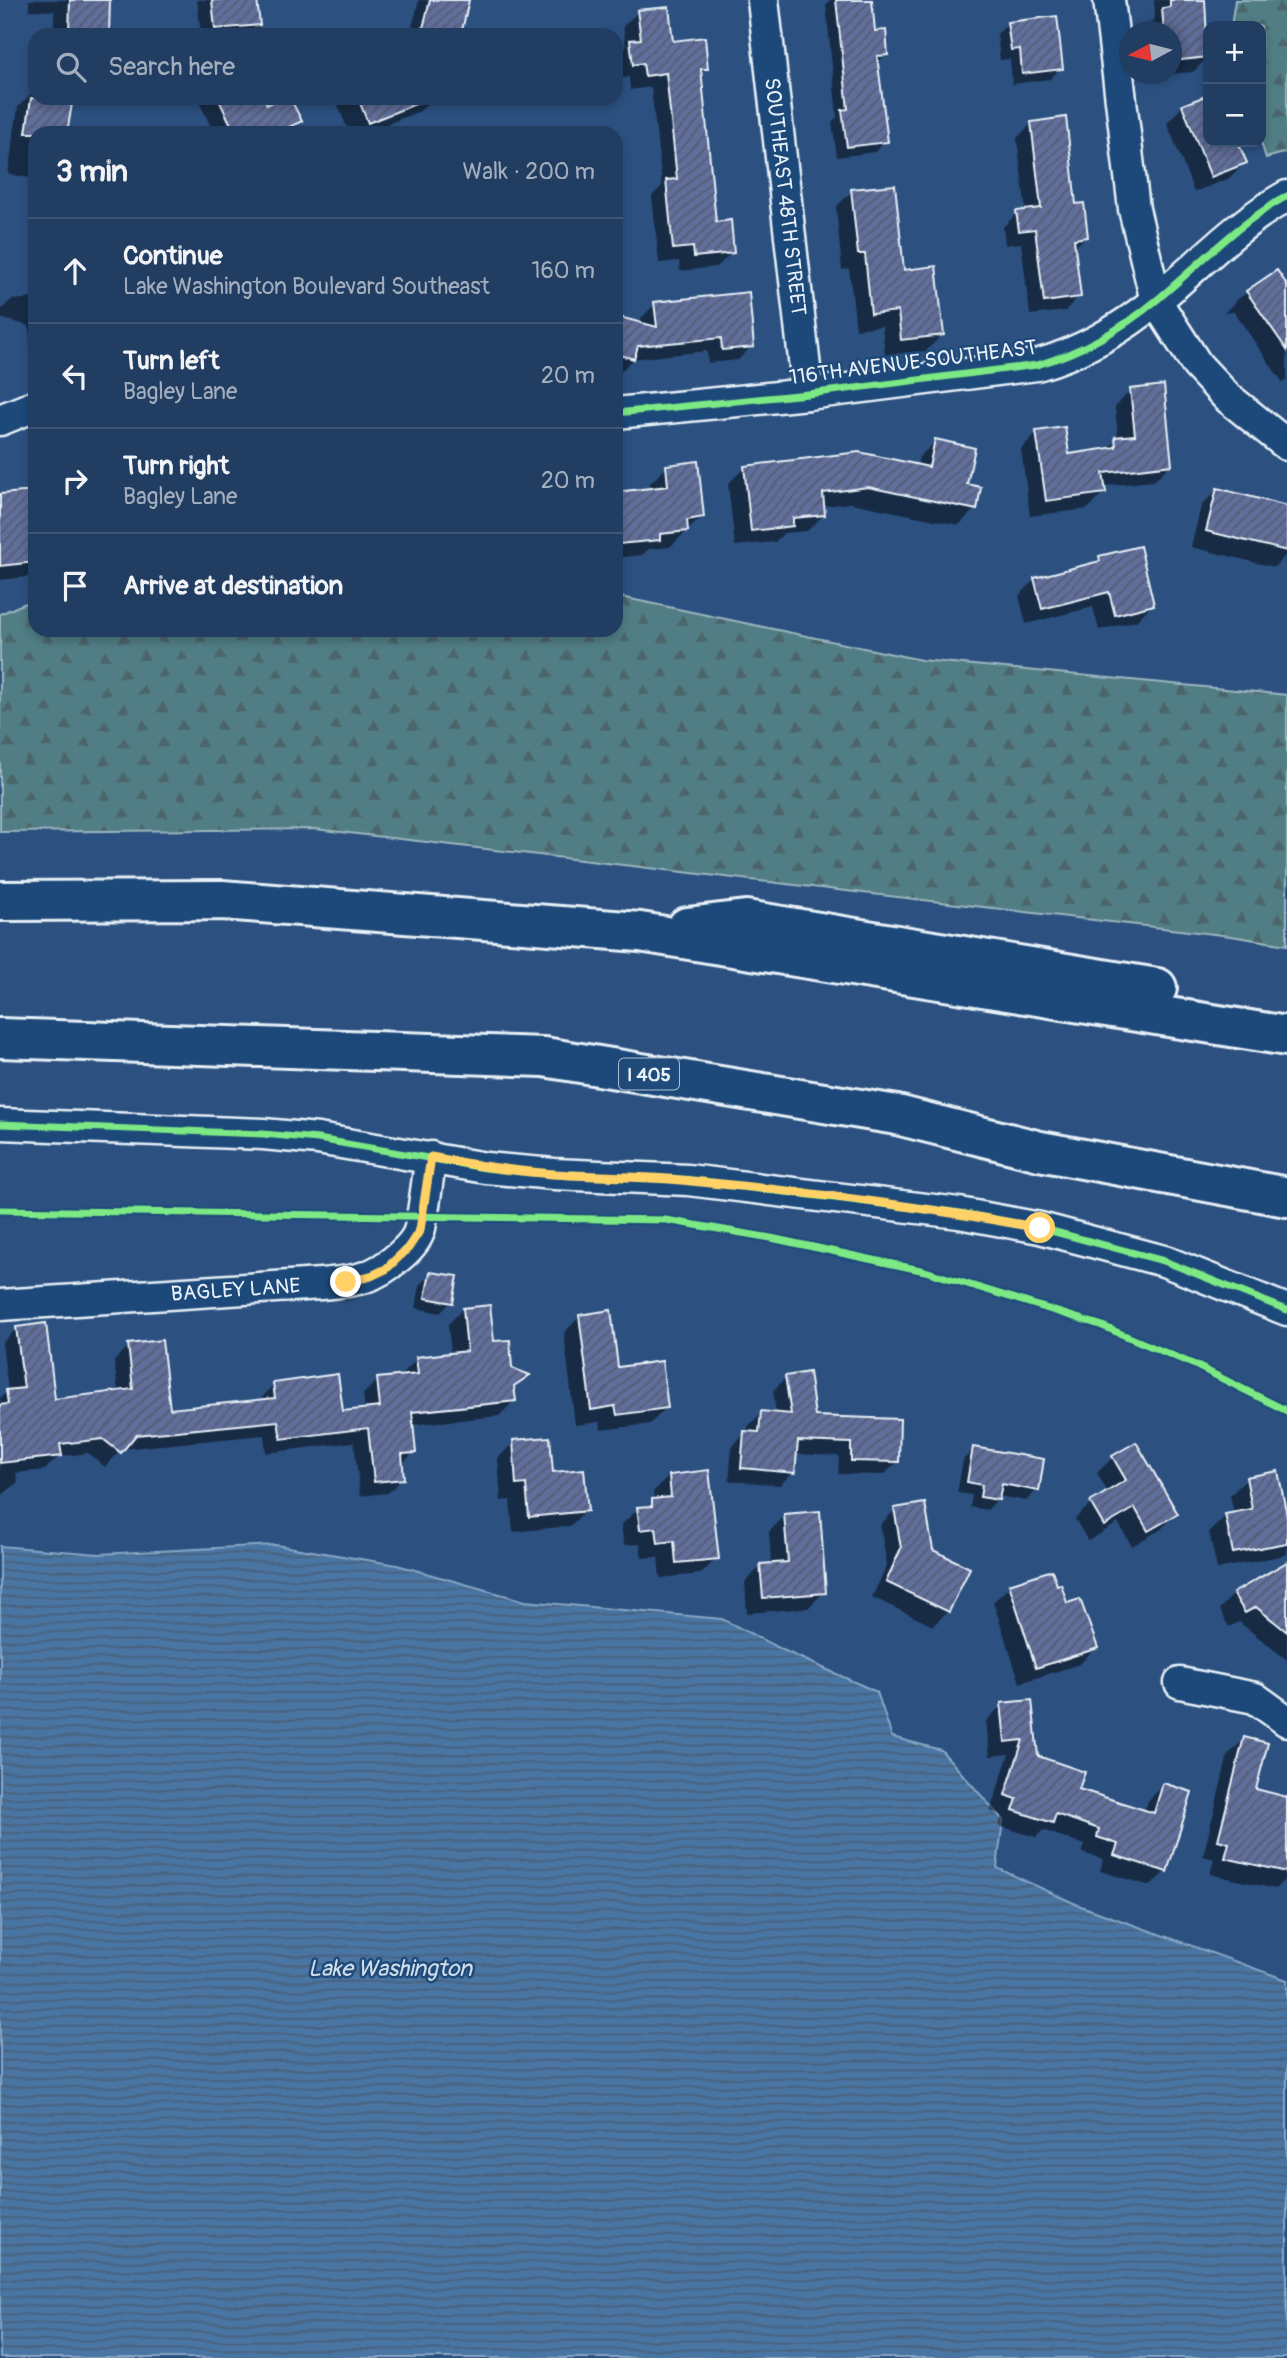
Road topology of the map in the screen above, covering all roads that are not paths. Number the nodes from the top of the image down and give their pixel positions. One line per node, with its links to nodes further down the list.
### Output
1 (763, 0): 5 (street, SOUTHEAST 48TH STREET)
2 (1109, 0): 4 (street)
3 (1287, 196): 4 (street, 116TH AVENUE SOUTHEAST)
4 (1156, 301): 5 (street, 116TH AVENUE SOUTHEAST); 9 (street)
5 (808, 394): 7 (street, 116TH AVENUE SOUTHEAST)
6 (28, 409): 8 (street)
7 (623, 412)
8 (0, 420)
9 (1287, 445)
10 (0, 901): 11 (highway)
11 (640, 932): 12 (highway); 13 (highway)
12 (1287, 1009)
13 (1287, 1036)
14 (0, 1038): 17 (highway, I 405)
15 (0, 1124): 16 (street)
16 (431, 1157): 18 (street, BAGLEY LANE); 19 (street)
17 (1287, 1197)
18 (0, 1305)
19 (1287, 1310)
20 (1180, 1683): 21 (street)
21 (1287, 1721)

